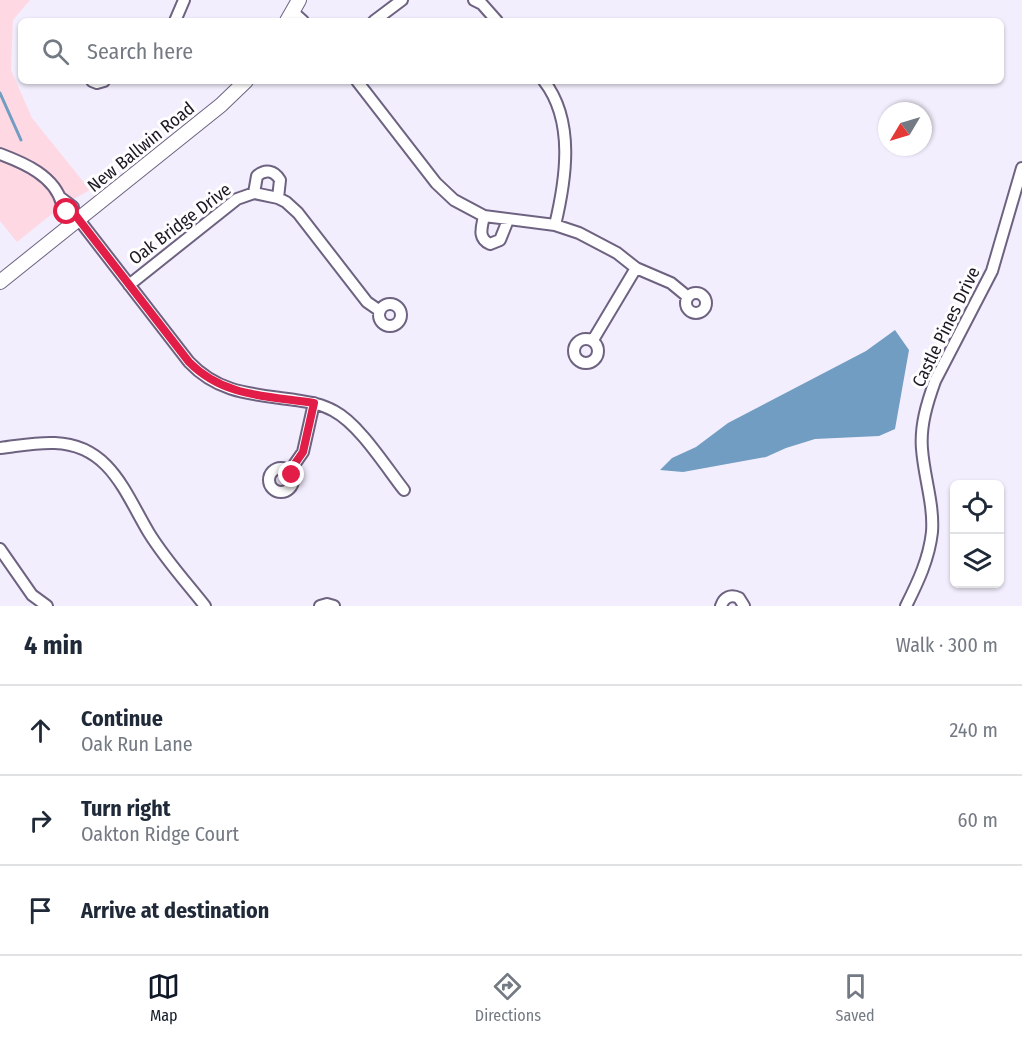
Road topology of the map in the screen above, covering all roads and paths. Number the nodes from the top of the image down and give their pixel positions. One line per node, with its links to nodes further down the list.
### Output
1 (184, 0): 4 (street)
2 (402, 0): 5 (street)
3 (474, 0): 6 (street)
4 (176, 18)
5 (378, 18)
6 (494, 18)
7 (243, 84): 14 (main road, New Ballwin Road)
8 (359, 84): 15 (street)
9 (546, 84): 17 (street)
10 (0, 154): 14 (street)
11 (1022, 168): 36 (street, Castle Pines Drive)
12 (254, 193): 13 (street, Oak Bridge Drive); 13 (street, Oak Bridge Drive); 20 (street, Oak Bridge Drive)
13 (274, 197): 22 (street)
14 (76, 216): 19 (main road, New Ballwin Road); 20 (street)
15 (484, 216): 16 (street); 16 (street)
16 (508, 220): 17 (street)
17 (555, 225): 18 (street)
18 (636, 268): 21 (street); 23 (street)
19 (0, 282)
20 (129, 285): 24 (street)
21 (688, 297)
22 (380, 311)
23 (593, 340)
24 (314, 403): 26 (street); 27 (street)
25 (0, 448): 31 (street)
26 (289, 472)
27 (404, 490)
28 (0, 549): 29 (street)
29 (34, 601): 30 (street)
30 (47, 606)
31 (205, 606)
32 (320, 606): 33 (street)
33 (334, 606)
34 (721, 606): 35 (street)
35 (744, 606)
36 (906, 606)

